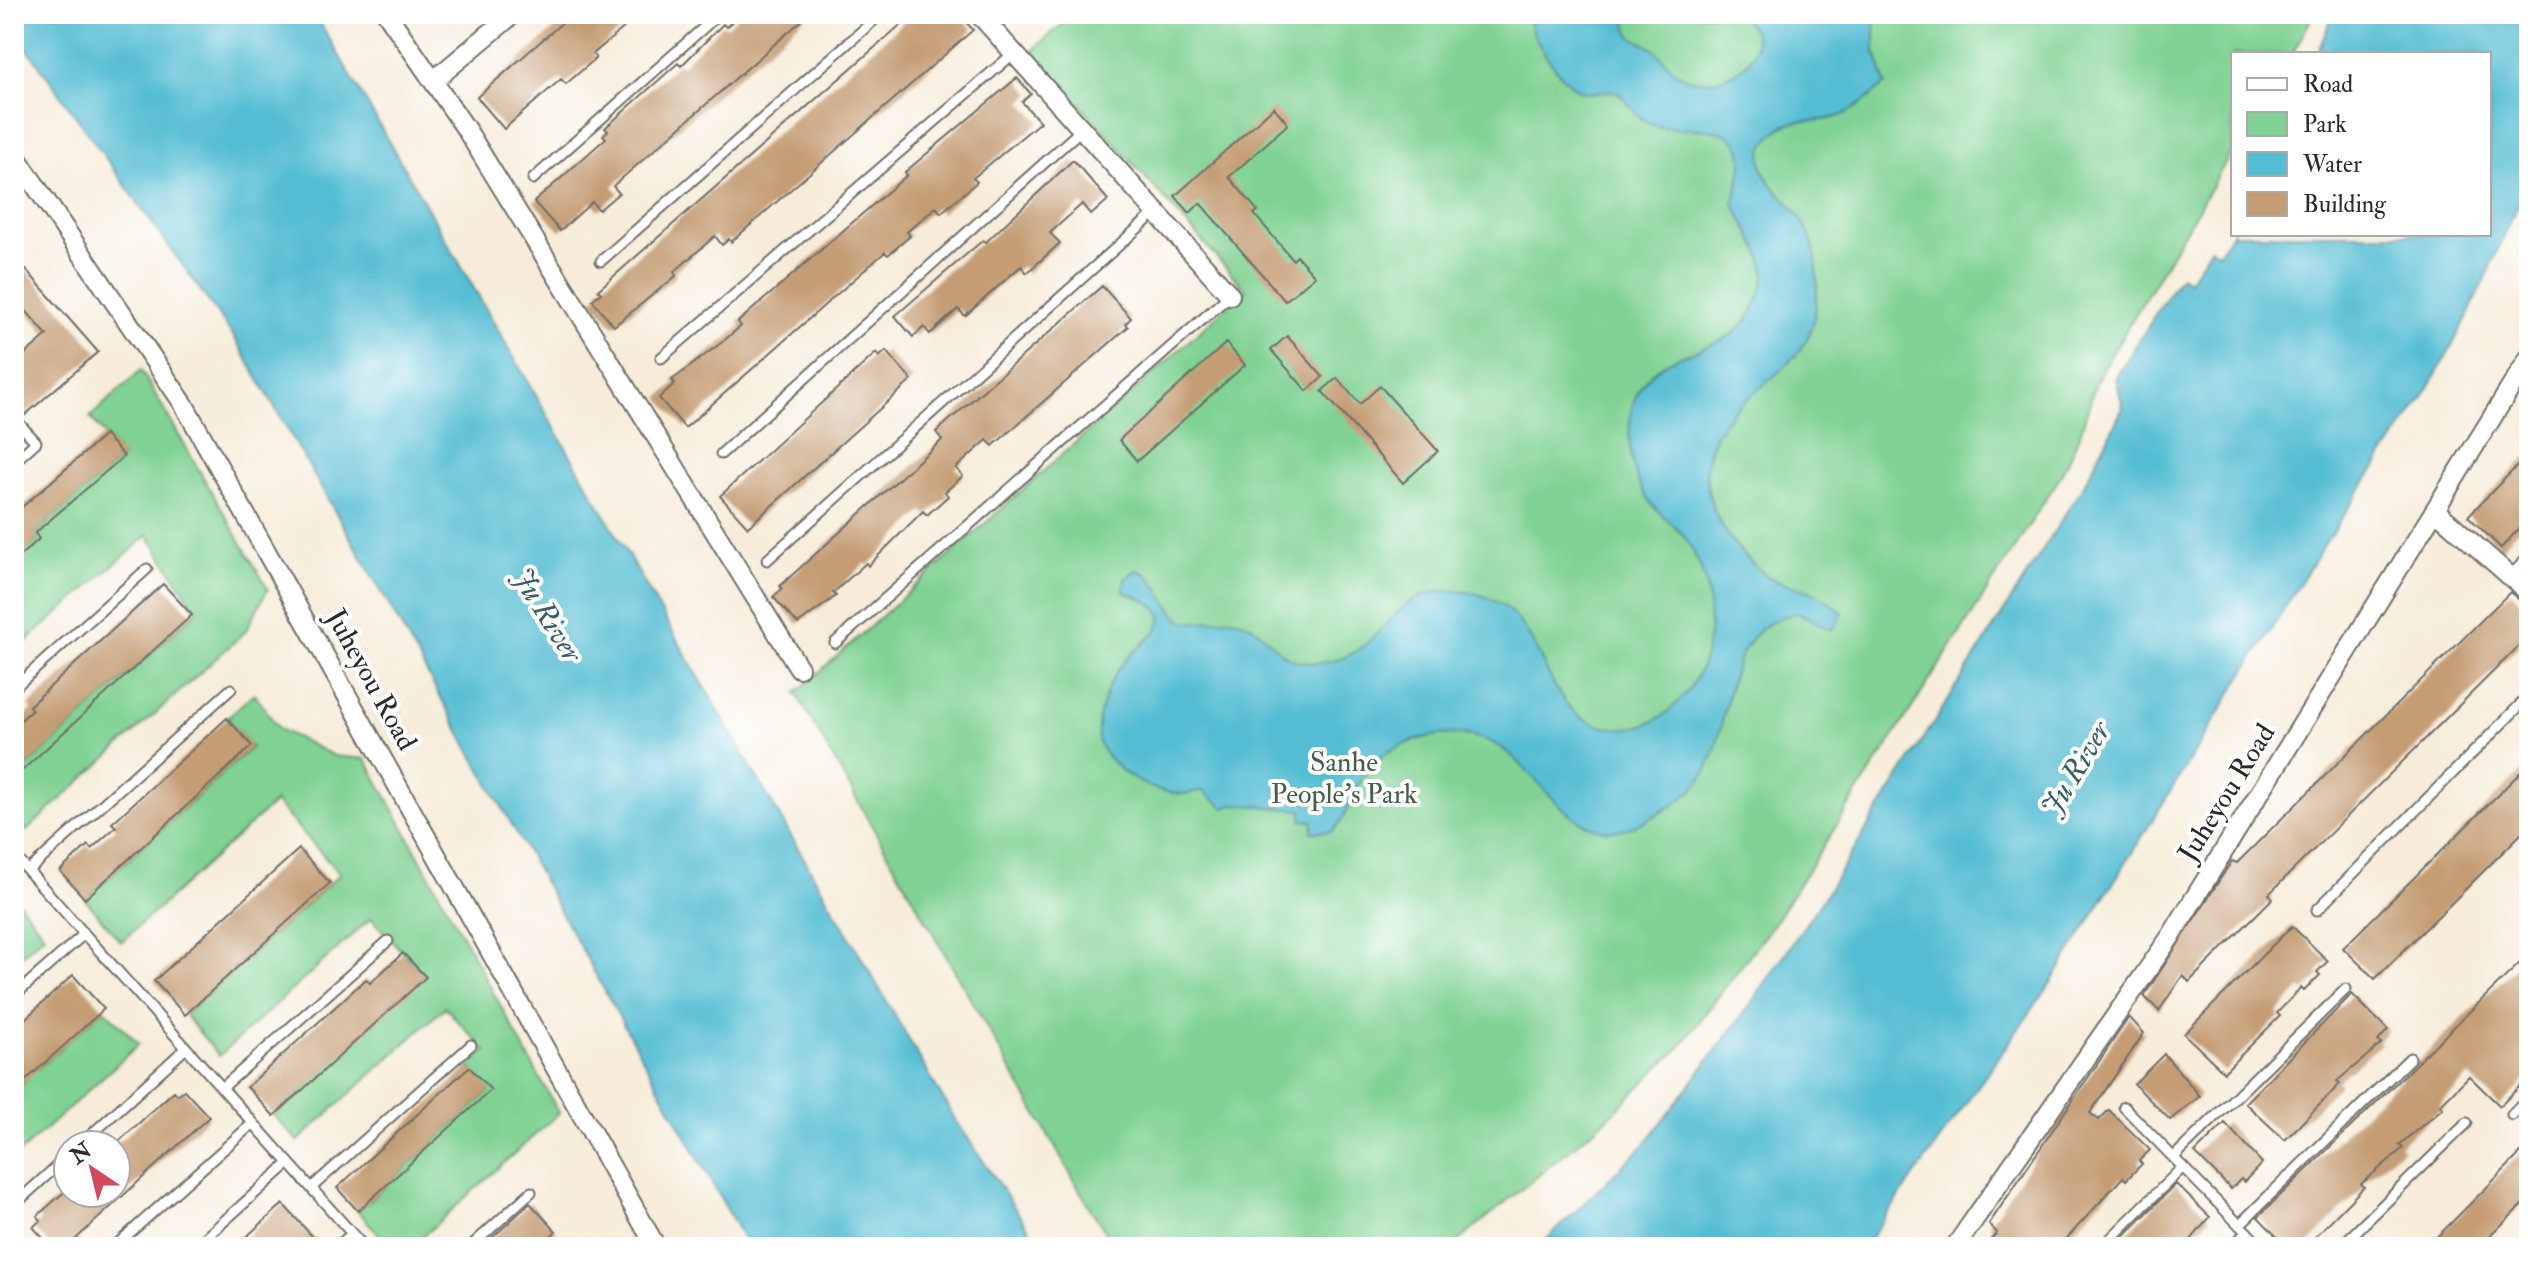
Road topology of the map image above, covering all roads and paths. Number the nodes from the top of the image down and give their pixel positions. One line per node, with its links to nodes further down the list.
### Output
1 (387, 14): 7 (street)
2 (513, 14): 7 (street)
3 (719, 14): 10 (lane)
4 (881, 14): 12 (lane)
5 (979, 14): 6 (street)
6 (1014, 53): 8 (street); 14 (lane)
7 (433, 81): 26 (street)
8 (1082, 129): 11 (street); 17 (lane)
9 (14, 154): 61 (street, Juheyou Road)
10 (533, 179)
11 (1156, 212): 13 (street); 21 (lane)
12 (601, 261)
13 (1230, 295): 25 (lane)
14 (661, 358)
15 (2529, 358): 19 (street, Juheyou Road)
16 (14, 418): 18 (lane)
17 (721, 454)
18 (14, 462)
19 (2435, 510): 23 (street); 62 (street, Juheyou Road)
20 (2529, 557): 23 (lane)
21 (767, 560)
22 (147, 569): 27 (lane)
23 (2510, 576): 24 (street)
24 (2529, 593)
25 (835, 643)
26 (799, 668)
27 (14, 688)
28 (231, 689): 31 (lane)
29 (2529, 696): 32 (lane)
30 (14, 855): 31 (lane)
31 (28, 871): 33 (lane)
32 (2317, 910)
33 (84, 934): 36 (lane); 38 (lane)
34 (388, 941): 40 (lane)
35 (2346, 989): 47 (lane)
36 (14, 996)
37 (471, 1045): 51 (lane)
38 (186, 1048): 40 (lane); 46 (lane)
39 (2410, 1058): 54 (lane)
40 (222, 1088): 44 (lane)
41 (2529, 1098): 43 (lane)
42 (2124, 1107): 47 (lane)
43 (2512, 1115)
44 (253, 1123): 48 (lane); 56 (lane)
45 (2467, 1123): 66 (lane)
46 (97, 1129)
47 (2174, 1157): 49 (lane)
48 (289, 1163): 51 (lane); 57 (lane)
49 (2183, 1167): 54 (lane); 63 (lane)
50 (52, 1171): 53 (lane)
51 (311, 1188): 55 (lane)
52 (531, 1192): 60 (lane)
53 (14, 1205)
54 (2243, 1228): 64 (lane); 65 (lane)
55 (352, 1234): 58 (lane); 59 (lane)
56 (114, 1247)
57 (195, 1247)
58 (337, 1247)
59 (364, 1247)
60 (470, 1247)
61 (656, 1247)
62 (1955, 1247)
63 (2102, 1247)
64 (2231, 1247)
65 (2261, 1247)
66 (2340, 1247)

